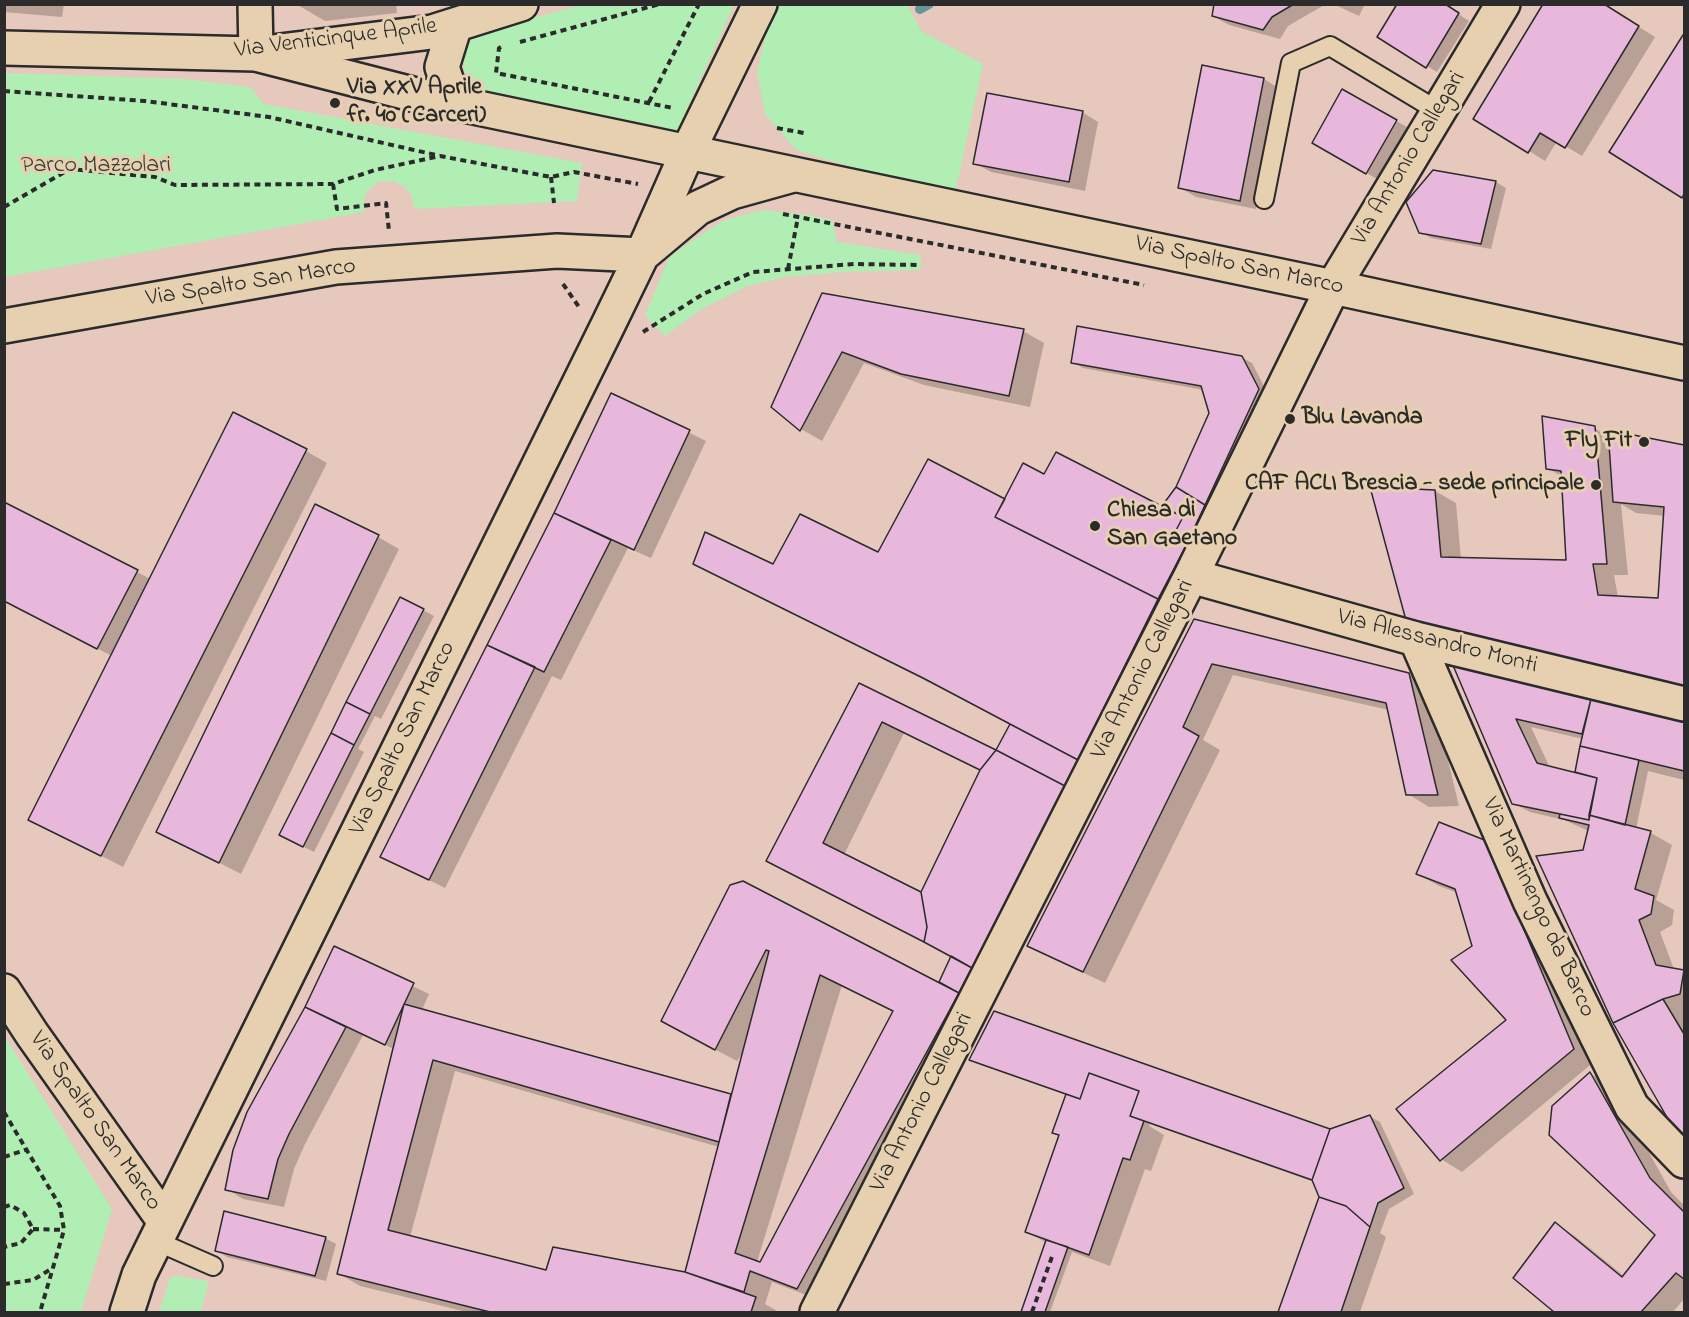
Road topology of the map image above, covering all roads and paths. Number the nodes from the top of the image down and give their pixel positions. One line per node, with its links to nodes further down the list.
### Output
1 (255, 4): 9 (street)
2 (521, 4): 7 (street, Via Venticinque Aprile)
3 (660, 4): 11 (path)
4 (699, 4): 11 (path)
5 (760, 4): 17 (street, Via Spalto San Marco)
6 (1503, 4): 14 (street, Via Antonio Callegari)
7 (454, 25): 9 (street, Via Venticinque Aprile); 12 (street)
8 (4, 48): 9 (street, Via Venticinque Aprile)
9 (256, 54): 12 (street, Via Spalto San Marco)
10 (4, 91): 18 (path)
11 (649, 102): 13 (path)
12 (454, 103): 17 (street, Via Spalto San Marco)
13 (677, 109)
14 (1438, 111): 23 (lane); 34 (street, Via Antonio Callegari)
15 (777, 128): 16 (path)
16 (804, 133)
17 (688, 151): 19 (street, Via Spalto San Marco); 22 (street, Via Spalto San Marco)
18 (440, 156): 20 (path); 21 (path)
19 (793, 175): 29 (street, Via Spalto San Marco); 34 (street, Via Spalto San Marco)
20 (551, 177): 22 (path); 24 (path)
21 (333, 184): 25 (path); 28 (path)
22 (671, 191): 29 (street, Via Spalto San Marco)
23 (1264, 200)
24 (554, 203)
25 (4, 207)
26 (777, 213): 27 (path)
27 (798, 217): 31 (path); 33 (path)
28 (389, 231)
29 (642, 255): 36 (street, Via Spalto San Marco); 50 (street, Via Spalto San Marco)
30 (920, 265): 31 (path)
31 (788, 269): 37 (path)
32 (559, 278): 35 (path)
33 (1152, 286)
34 (1333, 287): 38 (street, Via Spalto San Marco); 39 (street, Via Antonio Callegari)
35 (582, 313)
36 (4, 326)
37 (635, 337)
38 (1684, 363)
39 (1191, 576): 40 (street, Via Alessandro Monti); 58 (street, Via Antonio Callegari)
40 (1416, 639): 41 (street, Via Alessandro Monti); 46 (street, Via Martinengo da Barco)
41 (1684, 704)
42 (4, 991): 50 (street, Via Spalto San Marco)
43 (4, 1112): 44 (path)
44 (28, 1149): 45 (path); 49 (path)
45 (4, 1157)
46 (1684, 1161)
47 (4, 1207): 48 (path)
48 (33, 1229): 49 (path); 51 (path)
49 (64, 1230): 54 (path)
50 (160, 1232): 53 (lane); 57 (street, Via Spalto San Marco)
51 (4, 1247)
52 (1053, 1254): 59 (path)
53 (213, 1266)
54 (52, 1268): 55 (path); 56 (path)
55 (4, 1284)
56 (40, 1312)
57 (127, 1312)
58 (817, 1312)
59 (1032, 1312)

